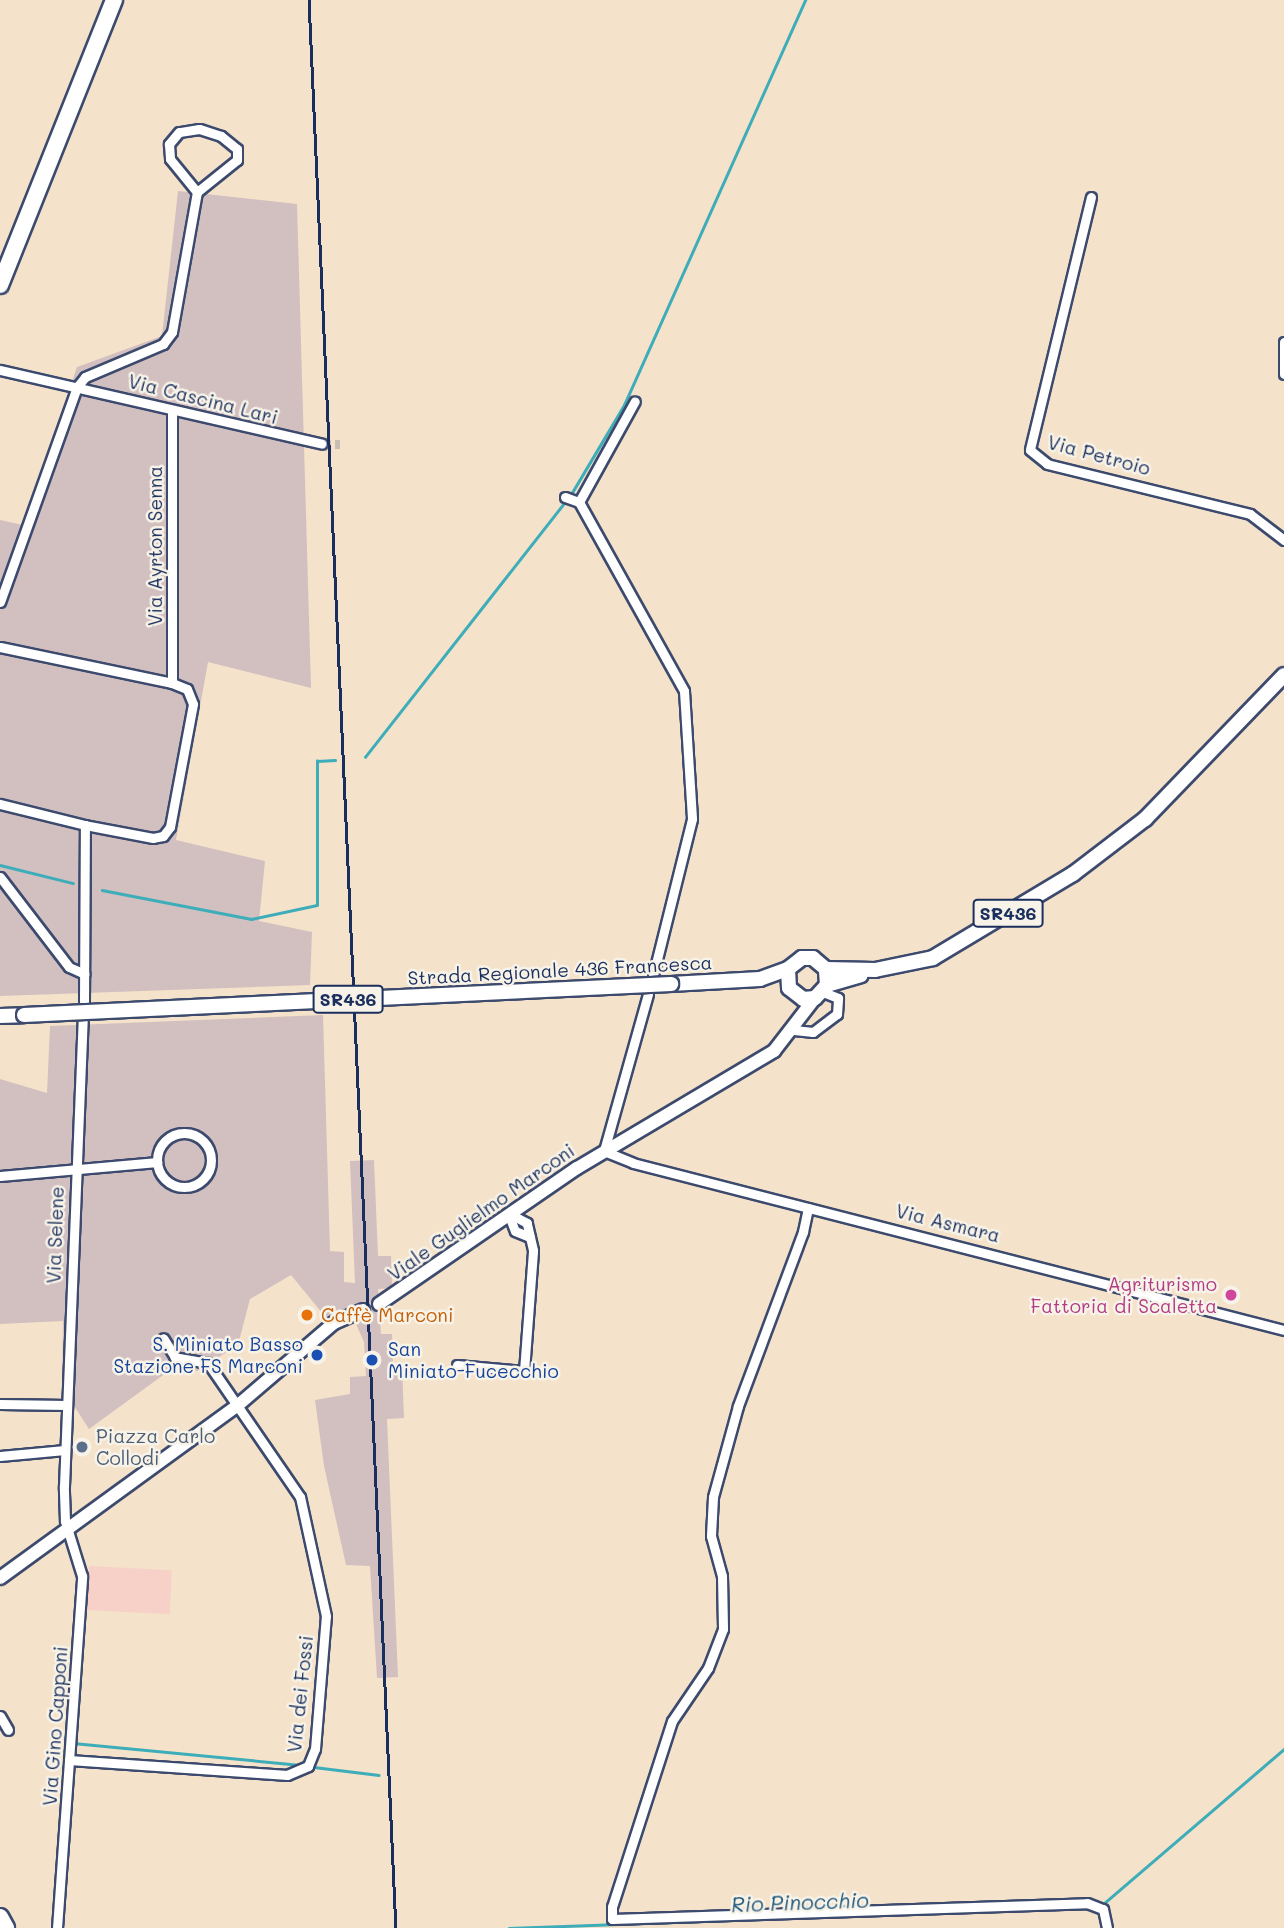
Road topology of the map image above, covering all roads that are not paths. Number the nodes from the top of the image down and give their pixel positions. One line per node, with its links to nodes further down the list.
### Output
1 (103, 0): 5 (highway)
2 (114, 0): 6 (highway)
3 (197, 192): 3 (street); 10 (street, Via Cascina Lari)
4 (1091, 197): 14 (street, Via Petroio)
5 (0, 256)
6 (0, 285)
7 (1284, 342): 9 (street)
8 (0, 370): 10 (street, Via Cascina Lari)
9 (1284, 374)
10 (77, 387): 12 (street, Via Cascina Lari); 15 (street)
11 (635, 401): 26 (street)
12 (173, 410): 13 (street, Via Cascina Lari); 18 (street, Via Ayrton Senna)
13 (322, 444)
14 (1284, 540)
15 (0, 602)
16 (0, 647): 18 (street)
17 (1284, 675): 24 (main road, Strada Regionale 436 Francesca / SR436)
18 (172, 683): 20 (street)
19 (0, 804): 20 (street)
20 (85, 825): 25 (street)
21 (0, 877): 25 (street)
22 (789, 969): 23 (main road, Strada Regionale 436 Francesca / SR436); 27 (main road, Strada Regionale 436 Francesca / SR436); 28 (main road)
23 (826, 969): 24 (main road, Strada Regionale 436 Francesca / SR436); 29 (main road)
24 (875, 970): 29 (main road, Strada Regionale 436 Francesca / SR436)
25 (85, 974): 31 (street)
26 (653, 975)
27 (744, 981): 28 (main road, Strada Regionale 436 Francesca / SR436); 32 (main road, Strada Regionale 436 Francesca / SR436, bridge)
28 (791, 990): 29 (main road, Strada Regionale 436 Francesca / SR436); 34 (street)
29 (822, 992): 34 (street, Viale Guglielmo Marconi); 34 (street)
30 (648, 994): 35 (street, Viale Guglielmo Marconi)
31 (84, 1002)
32 (0, 1016)
33 (83, 1021): 37 (street, Via Selene)
34 (796, 1028): 35 (street, Viale Guglielmo Marconi)
35 (604, 1151): 39 (street, Viale Guglielmo Marconi); 40 (street, Via Asmara)
36 (157, 1162): 36 (street); 37 (street)
37 (75, 1167): 38 (street); 52 (street, Via Selene)
38 (0, 1176)
39 (522, 1204): 41 (street, Viale Guglielmo Marconi); 42 (street)
40 (808, 1208): 48 (street, Via Asmara); 64 (street)
41 (508, 1213): 42 (street); 43 (street); 44 (street, Viale Guglielmo Marconi)
42 (527, 1223): 45 (street)
43 (515, 1231): 44 (street); 45 (street)
44 (481, 1233): 46 (street, Viale Guglielmo Marconi)
45 (530, 1237): 50 (street)
46 (379, 1304)
47 (363, 1310): 53 (street)
48 (1284, 1330)
49 (163, 1338): 53 (street, Via dei Fossi)
50 (457, 1364)
51 (0, 1404): 52 (street)
52 (67, 1405): 54 (street, Via Selene)
53 (237, 1406): 56 (street); 60 (street, Via dei Fossi)
54 (65, 1450): 55 (street); 56 (street, Via Selene)
55 (0, 1456)
56 (67, 1530): 57 (street); 60 (street, Via Gino Capponi)
57 (0, 1578)
58 (0, 1716): 59 (street)
59 (8, 1730)
60 (69, 1760): 63 (street, Via Gino Capponi)
61 (0, 1917): 62 (highway)
62 (6, 1928)
63 (57, 1928)
64 (1107, 1928)

